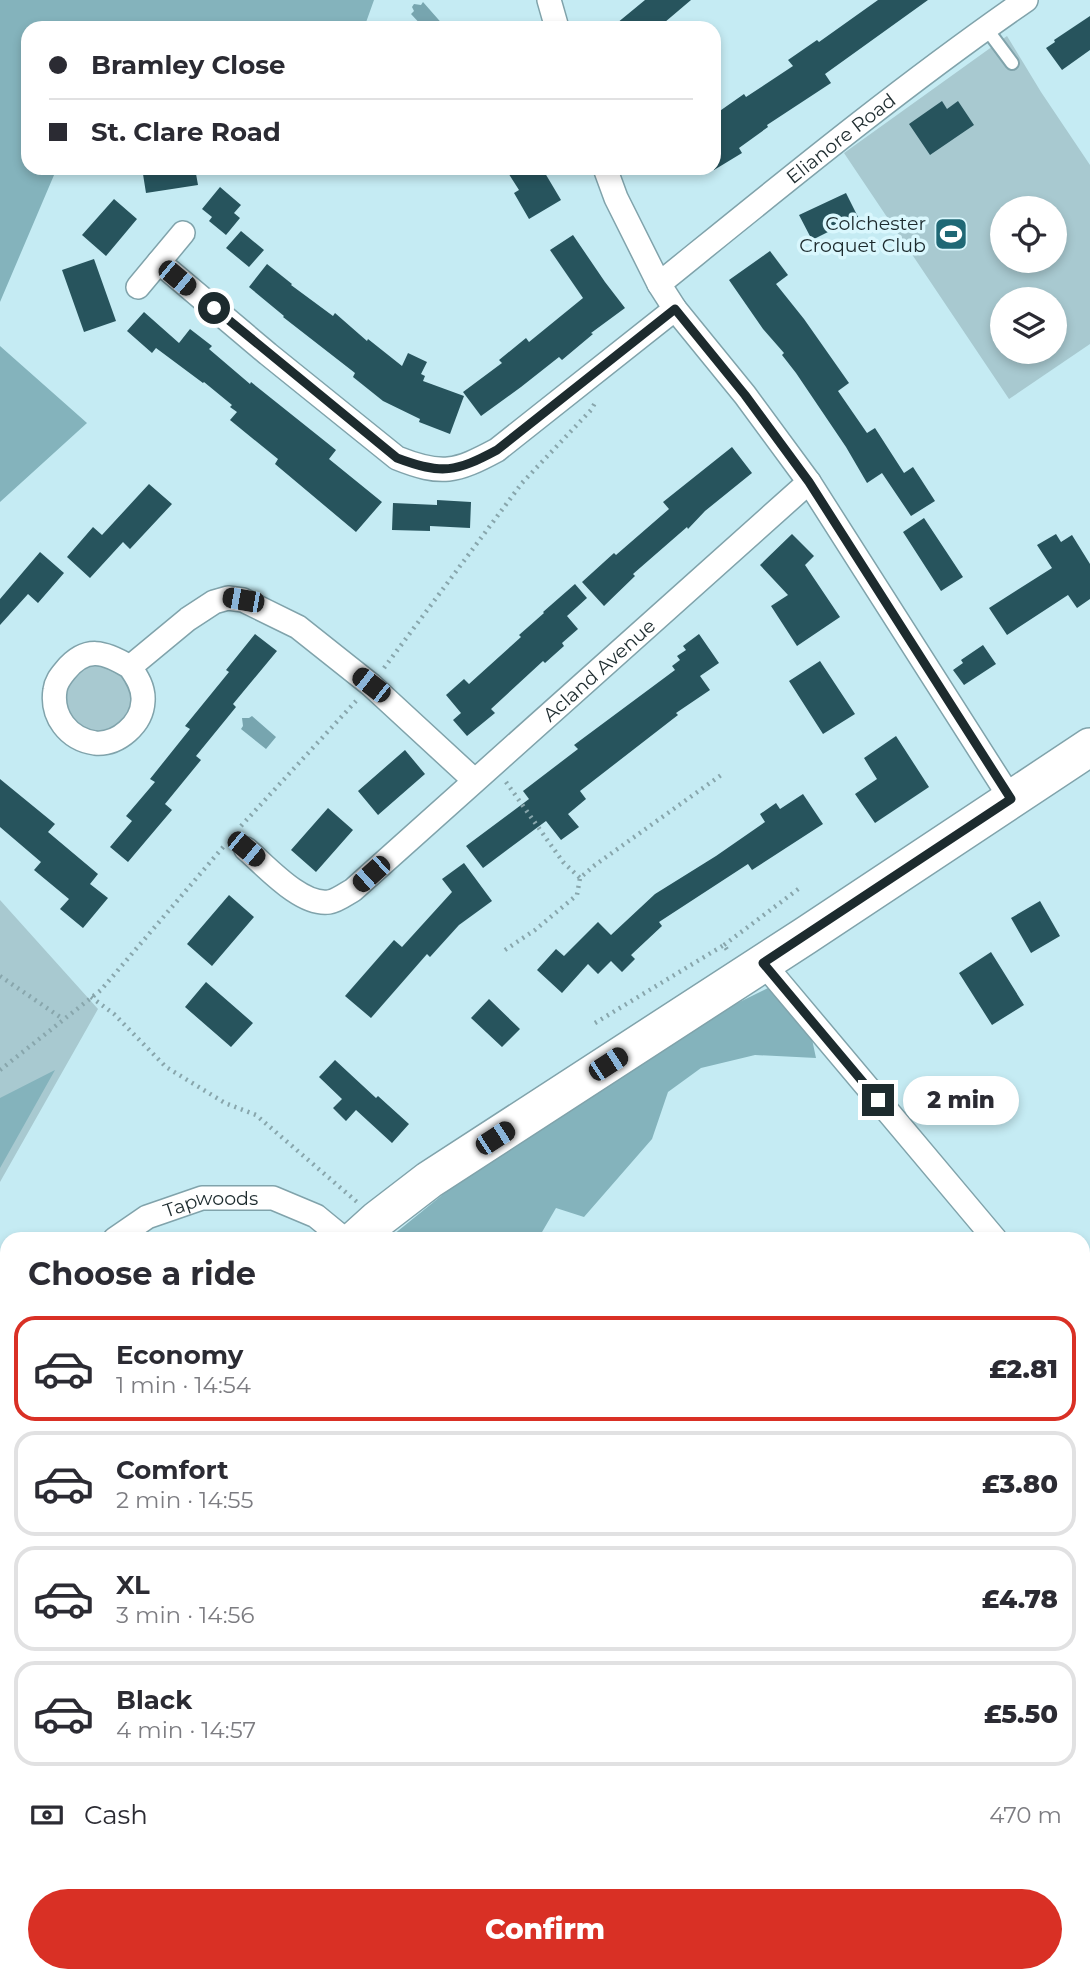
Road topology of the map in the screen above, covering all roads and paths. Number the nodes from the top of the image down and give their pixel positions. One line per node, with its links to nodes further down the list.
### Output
1 (549, 0): 3 (street)
2 (1026, 0): 4 (street, Elianore Road)
3 (555, 21)
4 (986, 28): 5 (lane); 9 (street, Elianore Road)
5 (1012, 63)
6 (608, 175): 9 (street)
7 (183, 233): 8 (street)
8 (159, 262): 10 (street); 11 (street)
9 (659, 284): 11 (street)
10 (138, 287)
11 (675, 309): 13 (street)
12 (598, 398): 15 (path)
13 (809, 482): 17 (street, Acland Avenue); 20 (street)
14 (130, 667): 15 (street)
15 (371, 685): 19 (street); 21 (path)
16 (1090, 747): 20 (main road)
17 (493, 763): 19 (street, Acland Avenue); 22 (path)
18 (724, 773): 22 (path)
19 (474, 780): 21 (street, Acland Avenue)
20 (1011, 799): 26 (main road)
21 (234, 843): 28 (path)
22 (580, 878): 25 (path)
23 (800, 887): 24 (path)
24 (723, 945): 26 (path); 30 (path)
25 (506, 950)
26 (747, 960): 35 (main road); 36 (street)
27 (0, 976): 29 (path)
28 (91, 997): 29 (path); 32 (path)
29 (63, 1019): 31 (path)
30 (596, 1023)
31 (0, 1070)
32 (339, 1185)
33 (125, 1232): 34 (street, Tapwoods)
34 (335, 1232)
35 (364, 1232)
36 (989, 1232)

